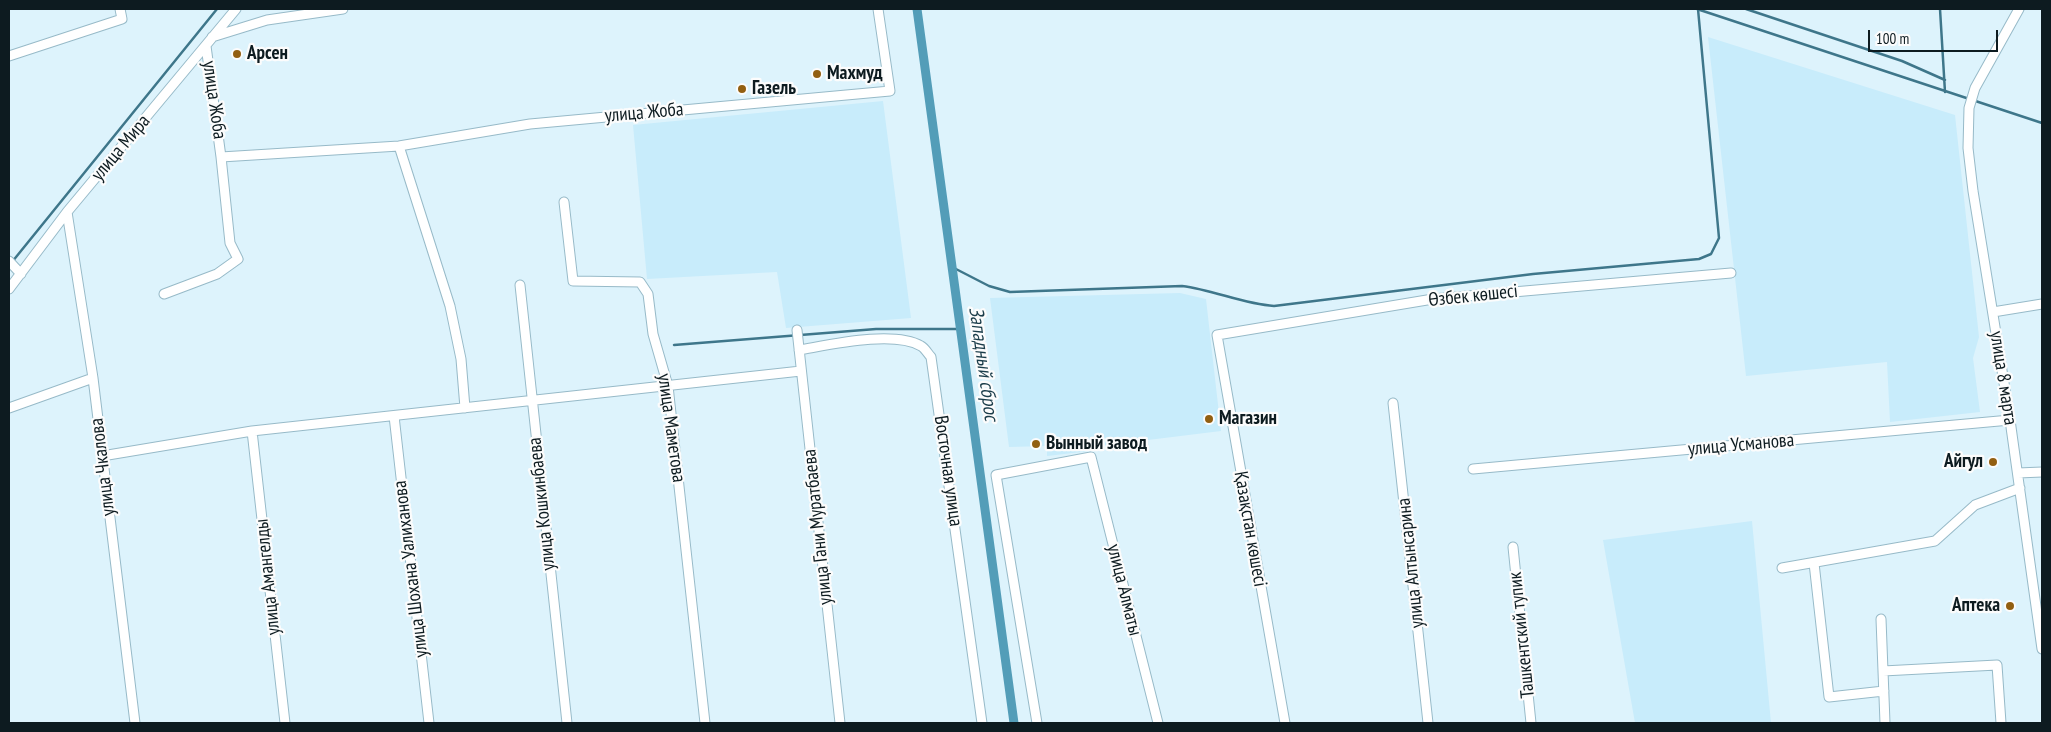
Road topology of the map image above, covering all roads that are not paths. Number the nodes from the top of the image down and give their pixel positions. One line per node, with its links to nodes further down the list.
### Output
1 (120, 9): 7 (street)
2 (236, 9): 6 (street, улица Мира)
3 (343, 9): 6 (street)
4 (878, 9): 8 (street, улица Жоба)
5 (2019, 9): 19 (street, улица 8 марта)
6 (209, 42): 9 (street, улица Жоба); 11 (street, улица Мира)
7 (9, 56)
8 (399, 146): 9 (street, улица Жоба); 29 (street)
9 (221, 157): 17 (street)
10 (564, 202): 25 (street, улица Маметова)
11 (67, 212): 14 (street, улица Мира); 24 (street, улица Чкалова)
12 (9, 261): 14 (street)
13 (1731, 273): 21 (street, Өзбек көшесі)
14 (21, 274): 16 (street, улица Мира)
15 (520, 285): 26 (street, улица Кошкинбаева)
16 (9, 289)
17 (164, 294)
18 (2042, 304): 19 (street)
19 (1993, 312): 31 (street, улица 8 марта)
20 (796, 330): 22 (street, улица Гани Муратбаева)
21 (1217, 334): 55 (street, Қазақстан көшесі)
22 (799, 350): 23 (street, улица Гани Муратбаева); 52 (street, Восточная улица)
23 (801, 371): 25 (street); 51 (street, улица Гани Муратбаева)
24 (93, 378): 28 (street); 33 (street, улица Чкалова)
25 (668, 386): 26 (street); 50 (street, улица Маметова)
26 (531, 400): 29 (street); 49 (street, улица Кошкинбаева)
27 (1393, 403): 56 (street, улица Алтынсарина)
28 (9, 408)
29 (465, 408): 30 (street)
30 (394, 416): 32 (street); 48 (street, улица Шохана Уалиханова)
31 (2010, 420): 34 (street, улица Усманова); 36 (street, улица 8 марта)
32 (252, 431): 33 (street); 47 (street, улица Амангелды)
33 (102, 456): 46 (street, улица Чкалова)
34 (1473, 469)
35 (2042, 472): 36 (street)
36 (2018, 473): 37 (street, улица 8 марта)
37 (2020, 488): 39 (street); 42 (street, улица 8 марта)
38 (1513, 547): 57 (street, Ташкентский тупик)
39 (1814, 563): 40 (street); 45 (street)
40 (1782, 568)
41 (1881, 620): 44 (street)
42 (2041, 630): 43 (street, улица 8 марта)
43 (2042, 649)
44 (1883, 671): 45 (street); 59 (street)
45 (1884, 691): 58 (street)
46 (135, 723)
47 (284, 723)
48 (429, 723)
49 (567, 723)
50 (705, 723)
51 (840, 723)
52 (982, 723)
53 (1037, 723): 54 (street, улица Алматы)
54 (1158, 723)
55 (1285, 723)
56 (1428, 723)
57 (1531, 723)
58 (1885, 723)
59 (2001, 723)

